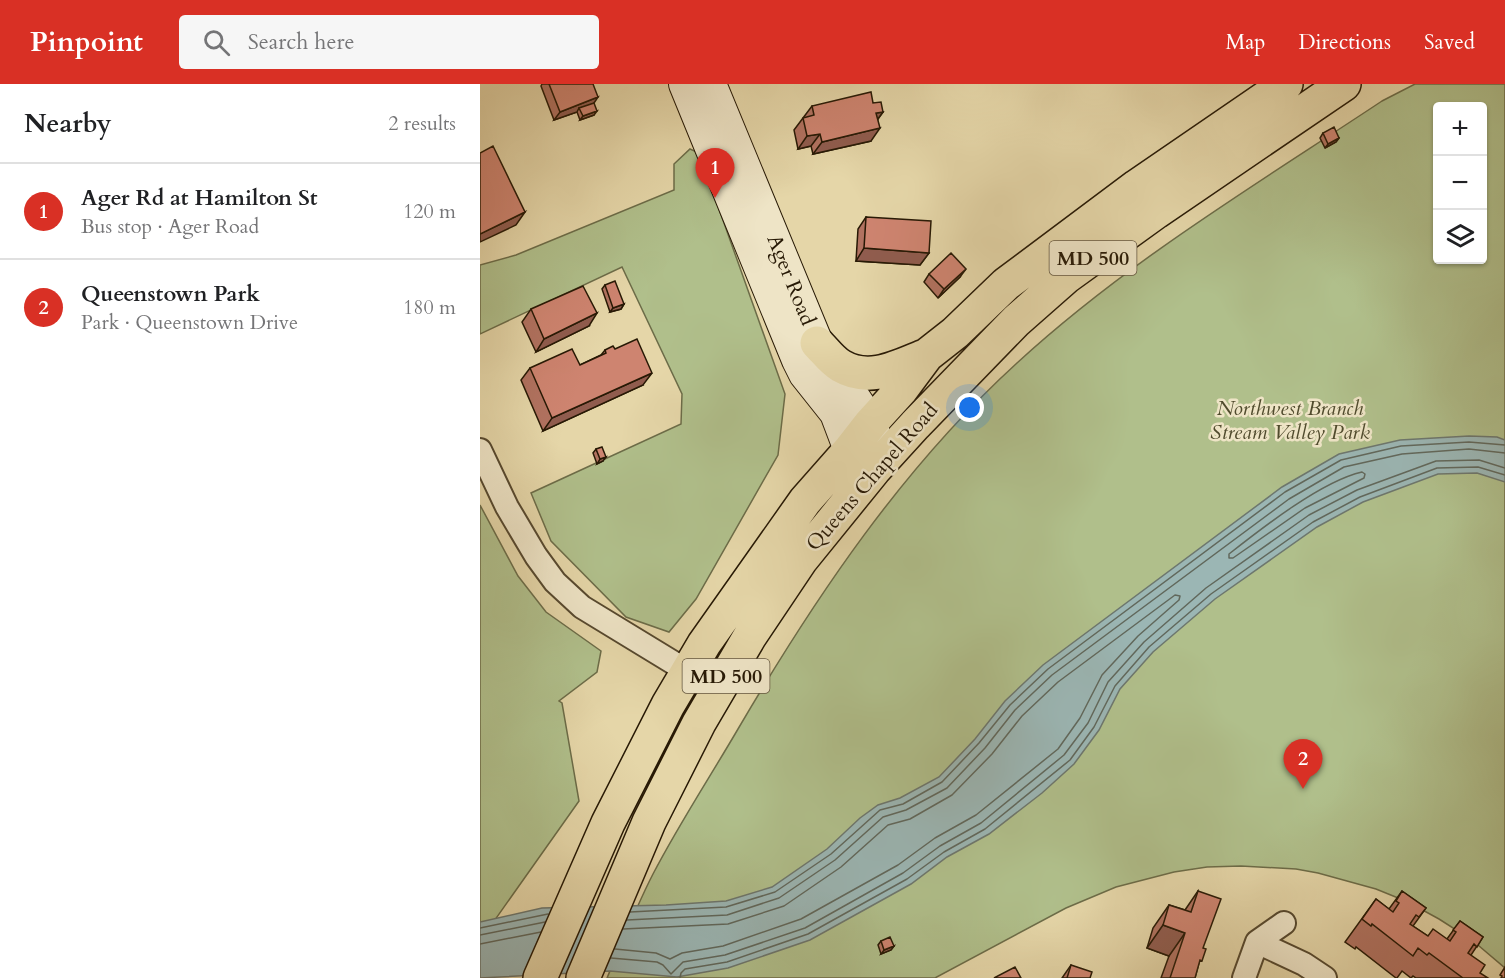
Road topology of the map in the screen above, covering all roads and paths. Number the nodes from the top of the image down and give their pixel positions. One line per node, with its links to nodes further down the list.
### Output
1 (685, 84): 9 (main road, Ager Road)
2 (710, 84): 5 (main road, Ager Road)
3 (1286, 84): 6 (main road, Queens Chapel Road / MD 500)
4 (1344, 84): 9 (main road, Queens Chapel Road / MD 500)
5 (817, 343): 6 (main road); 7 (main road, Ager Road)
6 (927, 356): 7 (main road, Queens Chapel Road / MD 500)
7 (871, 423): 9 (main road, Queens Chapel Road / MD 500)
8 (480, 450): 10 (street)
9 (862, 460): 10 (main road, Queens Chapel Road / MD 500); 13 (main road, Queens Chapel Road / MD 500)
10 (687, 671): 14 (main road, Queens Chapel Road / MD 500)
11 (1284, 923): 12 (street)
12 (1257, 942): 15 (street); 16 (street)
13 (583, 977)
14 (540, 978)
15 (1244, 978)
16 (1325, 978)

